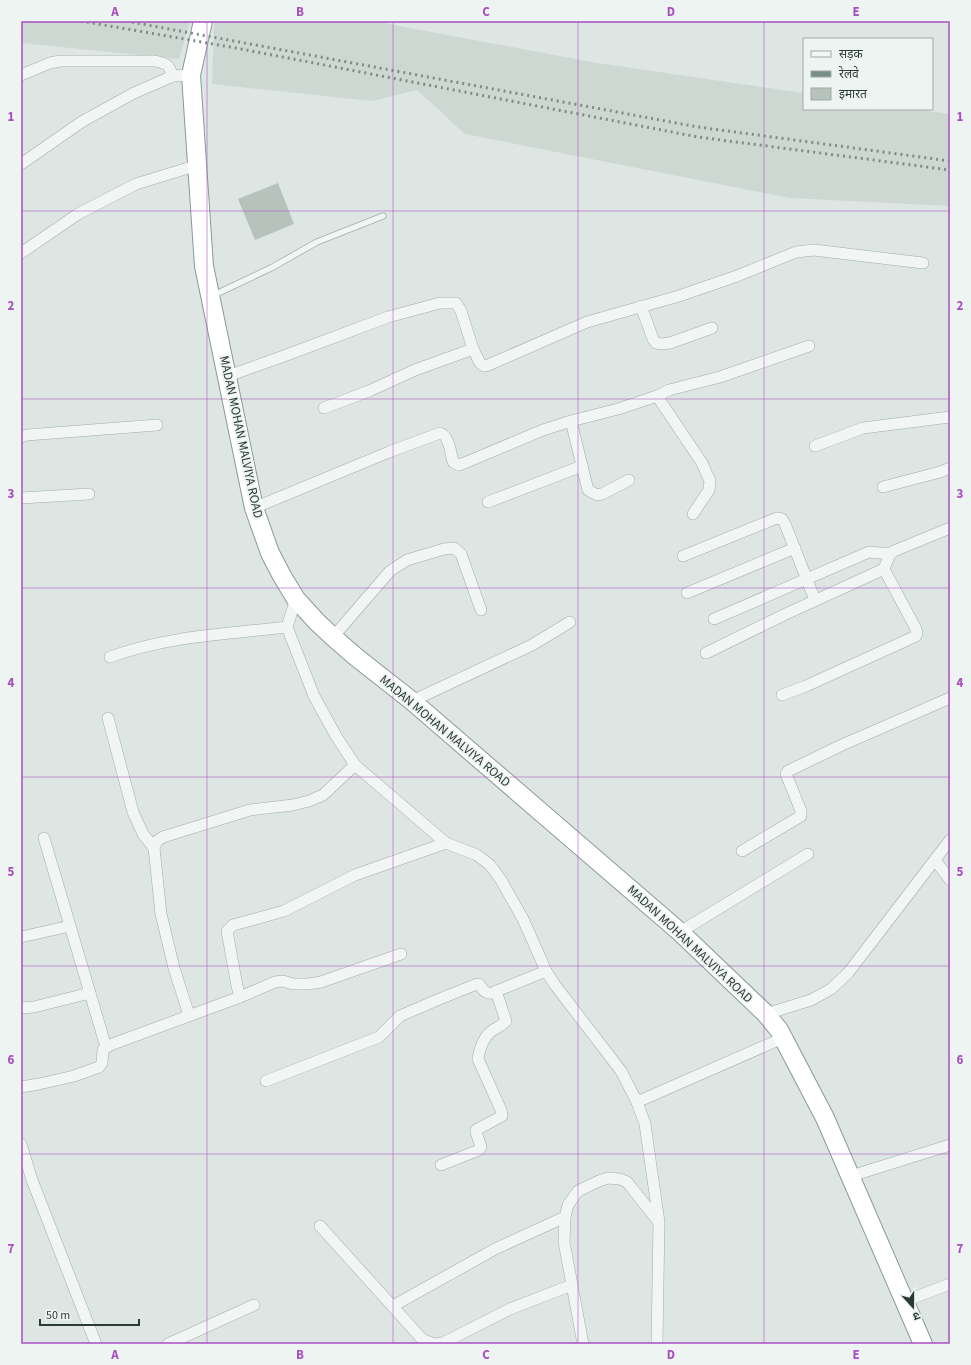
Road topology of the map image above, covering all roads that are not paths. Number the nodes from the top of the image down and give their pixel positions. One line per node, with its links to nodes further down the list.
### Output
1 (203, 21): 2 (highway, MADAN MOHAN MALVIYA ROAD)
2 (192, 74): 4 (street); 6 (highway, MADAN MOHAN MALVIYA ROAD)
3 (21, 75): 4 (street)
4 (173, 76): 5 (street)
5 (21, 164)
6 (198, 166): 8 (street); 10 (highway, MADAN MOHAN MALVIYA ROAD)
7 (383, 216): 10 (lane)
8 (21, 253)
9 (922, 263): 11 (street)
10 (211, 297): 15 (highway, MADAN MOHAN MALVIYA ROAD)
11 (641, 306): 12 (street); 14 (street)
12 (712, 328)
13 (808, 346): 16 (street)
14 (473, 349): 15 (street); 17 (street)
15 (228, 376): 30 (highway, MADAN MOHAN MALVIYA ROAD)
16 (657, 396): 19 (street); 31 (street)
17 (324, 408)
18 (950, 417): 22 (street)
19 (571, 421): 23 (street); 30 (street)
20 (157, 425): 21 (street)
21 (21, 437)
22 (815, 446)
23 (582, 466): 25 (street); 29 (street)
24 (950, 468): 26 (street)
25 (629, 480)
26 (883, 487)
27 (89, 494): 28 (street)
28 (21, 498)
29 (488, 502)
30 (254, 508): 39 (highway, MADAN MOHAN MALVIYA ROAD)
31 (693, 514)
32 (950, 528): 34 (street)
33 (795, 548): 35 (street); 37 (street); 38 (street)
34 (890, 554): 36 (street); 37 (street)
35 (683, 556)
36 (884, 569): 40 (street); 48 (street)
37 (807, 580): 40 (street); 42 (street)
38 (687, 593)
39 (296, 600): 44 (street); 45 (highway, MADAN MOHAN MALVIYA ROAD)
40 (815, 600): 46 (street)
41 (481, 610): 45 (street)
42 (714, 619)
43 (570, 622): 50 (street)
44 (287, 628): 47 (street); 52 (street)
45 (333, 637): 50 (highway, MADAN MOHAN MALVIYA ROAD)
46 (706, 653)
47 (110, 657)
48 (782, 695)
49 (950, 698): 57 (street)
50 (412, 701): 62 (highway, MADAN MOHAN MALVIYA ROAD)
51 (108, 718): 56 (street)
52 (355, 765): 55 (street); 56 (street)
53 (44, 838): 61 (street)
54 (950, 840): 59 (street)
55 (446, 843): 65 (street); 68 (street)
56 (154, 848): 71 (street)
57 (742, 851)
58 (808, 854): 62 (street)
59 (935, 860): 60 (street); 70 (street)
60 (950, 880)
61 (70, 926): 63 (street); 67 (street)
62 (680, 932): 70 (highway, MADAN MOHAN MALVIYA ROAD)
63 (21, 937)
64 (401, 954): 68 (street)
65 (546, 971): 66 (street); 76 (street)
66 (496, 991): 74 (street); 79 (street)
67 (90, 993): 69 (street); 73 (street)
68 (240, 997): 71 (street)
69 (21, 1008)
70 (766, 1014): 72 (highway, MADAN MOHAN MALVIYA ROAD)
71 (189, 1015): 73 (street)
72 (783, 1038): 76 (street); 80 (highway, MADAN MOHAN MALVIYA ROAD)
73 (106, 1047): 75 (street)
74 (266, 1081)
75 (21, 1087)
76 (637, 1102): 82 (street)
77 (21, 1144): 89 (street)
78 (950, 1145): 80 (street)
79 (441, 1165)
80 (851, 1176): 86 (highway, MADAN MOHAN MALVIYA ROAD)
81 (565, 1217): 82 (street); 85 (street); 88 (street)
82 (659, 1222): 92 (street)
83 (320, 1226): 88 (street)
84 (950, 1284): 86 (street)
85 (572, 1285): 88 (street); 91 (street)
86 (905, 1301): 93 (highway, MADAN MOHAN MALVIYA ROAD)
87 (254, 1305): 90 (street)
88 (393, 1306)
89 (96, 1344)
90 (168, 1344)
91 (583, 1344)
92 (657, 1344)
93 (923, 1344)

